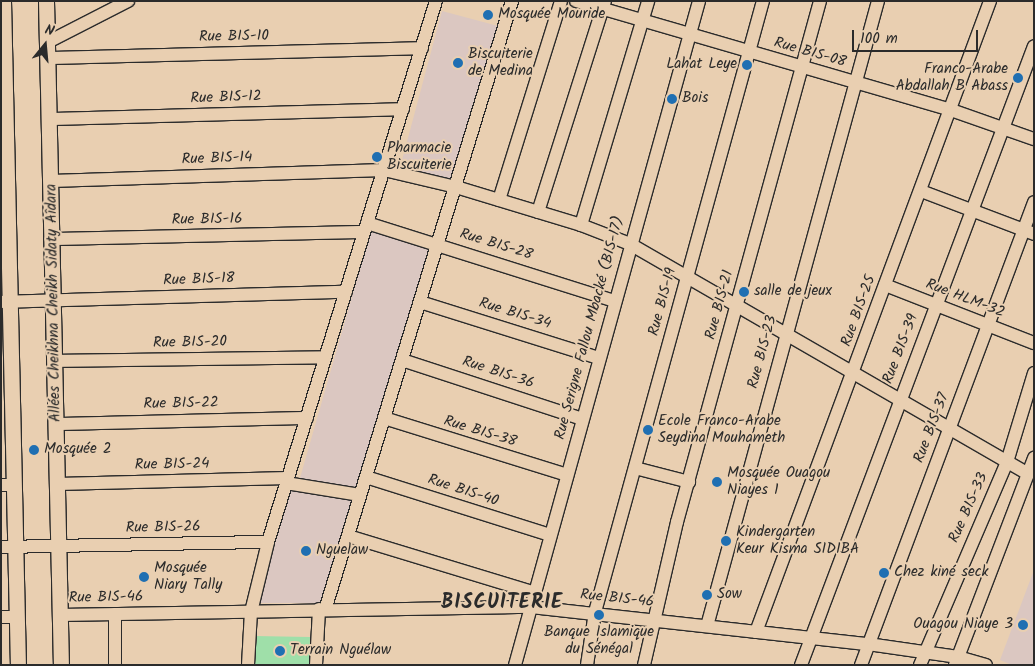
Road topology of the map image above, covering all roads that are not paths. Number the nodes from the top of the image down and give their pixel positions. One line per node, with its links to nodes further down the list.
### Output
1 (46, 1): 17 (main road, Allées Cheikhna Cheikh Sidaty Aîdara)
2 (128, 1): 17 (street)
3 (436, 1): 19 (street)
4 (512, 1): 34 (street)
5 (561, 1): 36 (street)
6 (576, 1): 13 (street, Rue BIS-08)
7 (648, 1): 15 (street)
8 (699, 1): 16 (street, Rue Serigne Fallou Mbacké (BIS-17))
9 (763, 1): 20 (street, Rue BIS-19)
10 (820, 1): 22 (street, Rue BIS-21)
11 (878, 1): 24 (street, Rue BIS-23)
12 (990, 1): 26 (street, Rue BIS-25)
13 (604, 6): 15 (street, Rue BIS-08); 39 (street)
14 (2, 9): 23 (main road)
15 (642, 22): 16 (street, Rue BIS-08); 40 (street)
16 (690, 36): 20 (street, Rue BIS-08); 45 (street, Rue Serigne Fallou Mbacké (BIS-17))
17 (48, 42): 21 (main road, Allées Cheikhna Cheikh Sidaty Aîdara)
18 (1034, 46): 29 (street, Rue BIS-39)
19 (422, 48): 21 (street, Rue BIS-10); 25 (street)
20 (749, 52): 22 (street, Rue BIS-08); 47 (street, Rue BIS-19)
21 (48, 58): 28 (main road, Allées Cheikhna Cheikh Sidaty Aîdara)
22 (802, 66): 24 (street, Rue BIS-08); 55 (street, Rue BIS-21)
23 (3, 71): 27 (main road)
24 (854, 83): 26 (street, Rue BIS-08); 57 (street, Rue BIS-23)
25 (403, 109): 28 (street, Rue BIS-12); 31 (street)
26 (951, 110): 29 (street, Rue BIS-08); 35 (street, Rue BIS-25)
27 (3, 118): 32 (main road)
28 (50, 119): 33 (main road, Allées Cheikhna Cheikh Sidaty Aîdara)
29 (1004, 126): 30 (street, Rue BIS-08); 38 (street, Rue BIS-39)
30 (1034, 139)
31 (384, 170): 33 (street, Rue BIS-14); 34 (street, Rue BIS-14); 41 (street)
32 (4, 179): 43 (main road)
33 (51, 180): 44 (main road, Allées Cheikhna Cheikh Sidaty Aîdara)
34 (456, 187): 36 (street, Rue BIS-14); 46 (street)
35 (921, 192): 38 (street); 48 (street, Rue BIS-25)
36 (499, 200): 39 (street, Rue BIS-14)
37 (1034, 202): 42 (street, Rue BIS-37)
38 (972, 211): 42 (street); 54 (street, Rue BIS-39)
39 (538, 212): 40 (street, Rue BIS-14)
40 (581, 225): 45 (street, Rue BIS-14)
41 (366, 228): 44 (street, Rue BIS-16); 46 (street, Rue BIS-28); 49 (street)
42 (1028, 232): 56 (street, Rue BIS-37)
43 (5, 239): 52 (main road)
44 (51, 239): 50 (main road, Allées Cheikhna Cheikh Sidaty Aîdara)
45 (630, 244): 47 (street, Rue BIS-14); 51 (street, Rue Serigne Fallou Mbacké (BIS-17))
46 (438, 245): 51 (street, Rue BIS-28); 53 (street)
47 (687, 278): 55 (street, Rue BIS-14); 75 (street, Rue BIS-19)
48 (885, 285): 54 (street, Rue HLM-32); 64 (street, Rue BIS-25)
49 (346, 292): 50 (street, Rue BIS-18); 59 (street)
50 (49, 301): 52 (street, Rue BIS-18); 62 (main road, Allées Cheikhna Cheikh Sidaty Aîdara)
51 (614, 301): 60 (street, Rue Serigne Fallou Mbacké (BIS-17))
52 (8, 302): 63 (main road)
53 (420, 302): 60 (street, Rue BIS-34); 61 (street)
54 (936, 305): 56 (street, Rue HLM-32); 66 (street, Rue BIS-39)
55 (736, 307): 57 (street, Rue BIS-14); 80 (street, Rue BIS-21)
56 (988, 325): 58 (street, Rue HLM-32); 72 (street, Rue BIS-37)
57 (785, 335): 64 (street, Rue BIS-14); 99 (street, Rue BIS-23)
58 (1034, 342)
59 (325, 357): 62 (street, Rue BIS-20); 67 (street)
60 (599, 358): 69 (street, Rue Serigne Fallou Mbacké (BIS-17))
61 (402, 360): 68 (street); 69 (street, Rue BIS-36)
62 (55, 361): 71 (main road, Allées Cheikhna Cheikh Sidaty Aîdara)
63 (6, 364): 70 (main road)
64 (854, 373): 66 (street, Rue BIS-14); 100 (street, Rue BIS-25)
65 (1034, 373): 74 (street, Rue BIS-33)
66 (899, 400): 72 (street, Rue BIS-14); 101 (street, Rue BIS-39)
67 (307, 418): 71 (street, Rue BIS-22); 79 (street)
68 (384, 418): 77 (street, Rue BIS-38); 78 (street)
69 (582, 419): 77 (street, Rue Serigne Fallou Mbacké (BIS-17))
70 (7, 424): 82 (main road)
71 (56, 424): 81 (main road, Allées Cheikhna Cheikh Sidaty Aîdara)
72 (949, 429): 74 (street, Rue BIS-14); 102 (street, Rue BIS-37)
73 (1034, 458): 76 (street)
74 (1007, 462): 76 (street, Rue BIS-14); 103 (street, Rue BIS-33)
75 (635, 468): 80 (street); 93 (street, Rue BIS-19)
76 (1028, 474): 104 (street)
77 (567, 475): 84 (street, Rue Serigne Fallou Mbacké (BIS-17))
78 (366, 477): 83 (street); 84 (street, Rue BIS-40)
79 (287, 480): 81 (street, Rue BIS-24); 83 (street, Rue BIS-24); 86 (street)
80 (689, 482): 98 (street, Rue BIS-21)
81 (58, 484): 88 (main road, Allées Cheikhna Cheikh Sidaty Aîdara)
82 (8, 485): 87 (main road)
83 (360, 495): 85 (street)
84 (550, 535): 89 (street, Rue Serigne Fallou Mbacké (BIS-17))
85 (348, 536): 89 (street); 91 (street)
86 (268, 542): 88 (street, Rue BIS-26); 92 (street)
87 (13, 547): 88 (street, Rue BIS-26); 97 (main road)
88 (55, 547): 95 (main road, Allées Cheikhna Cheikh Sidaty Aîdara)
89 (536, 593): 90 (street, Rue Serigne Fallou Mbacké (BIS-17))
90 (530, 607): 91 (street, Rue BIS-46); 93 (street, Rue BIS-46); 110 (street, Rue Serigne Fallou Mbacké (BIS-17))
91 (322, 609): 92 (street, Rue BIS-46); 109 (street)
92 (251, 612): 94 (street, Rue BIS-46); 108 (street)
93 (595, 612): 98 (street, Rue BIS-46); 111 (street, Rue BIS-19)
94 (115, 614): 95 (street, Rue BIS-46); 107 (street)
95 (60, 615): 106 (main road, Allées Cheikhna Cheikh Sidaty Aîdara)
96 (1, 617): 97 (street)
97 (17, 617): 105 (main road)
98 (654, 619): 99 (street, Rue BIS-46); 112 (street, Rue BIS-21)
99 (707, 626): 100 (street, Rue BIS-46)
100 (756, 632): 101 (street, Rue BIS-46)
101 (811, 638): 102 (street, Rue BIS-46); 113 (street, Rue BIS-39)
102 (868, 644): 103 (street, Rue BIS-46); 114 (street, Rue BIS-37)
103 (922, 659): 104 (street, Rue BIS-46)
104 (957, 661): 115 (street, Rue BIS-46)
105 (18, 665)
106 (62, 665)
107 (116, 665)
108 (248, 665)
109 (316, 665)
110 (515, 665)
111 (587, 665)
112 (644, 665)
113 (801, 665)
114 (861, 665)
115 (985, 665)

